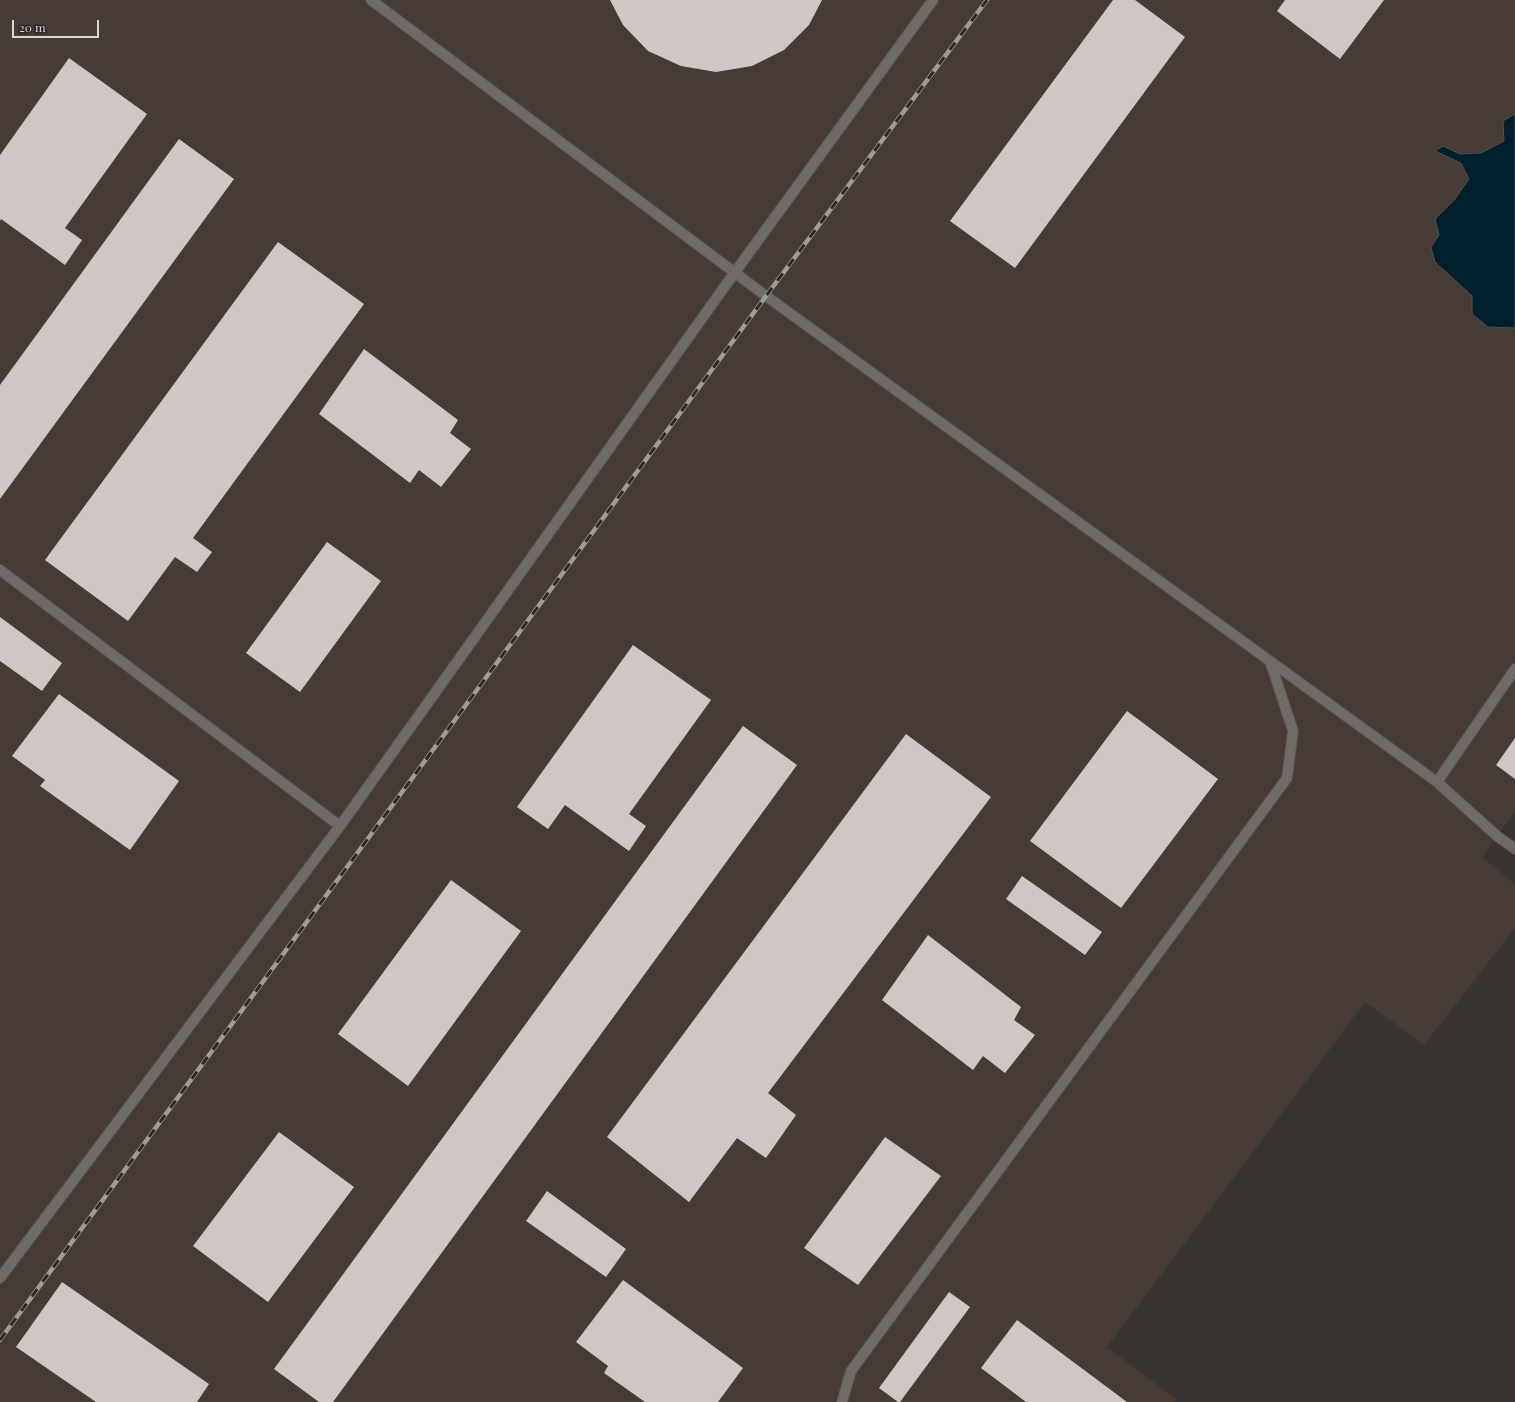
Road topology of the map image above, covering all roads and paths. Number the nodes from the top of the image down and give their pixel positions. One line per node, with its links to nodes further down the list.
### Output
1 (371, 0): 3 (lane)
2 (933, 0): 3 (lane)
3 (735, 272): 5 (lane); 8 (lane)
4 (0, 570): 8 (lane)
5 (1270, 661): 7 (lane); 11 (lane)
6 (1515, 669): 7 (lane)
7 (1437, 782): 9 (lane)
8 (340, 826): 10 (lane)
9 (1515, 849)
10 (0, 1278)
11 (842, 1402)

